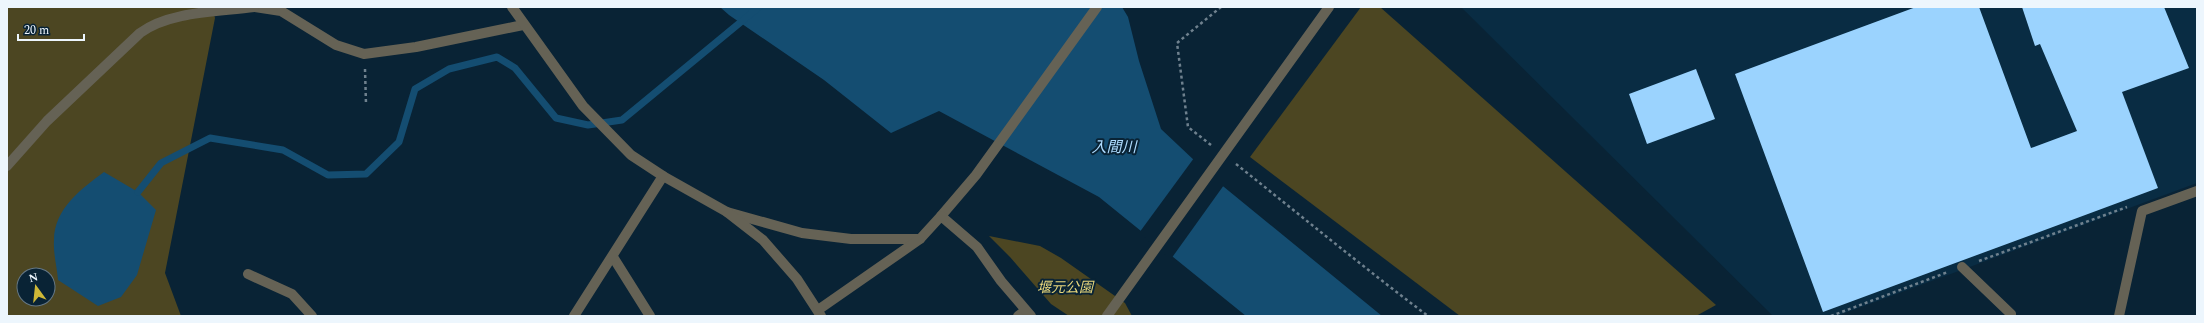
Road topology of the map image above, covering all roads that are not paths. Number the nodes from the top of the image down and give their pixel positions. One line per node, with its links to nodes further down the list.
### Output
1 (254, 7): 5 (street); 6 (street)
2 (512, 7): 5 (street)
3 (1097, 7): 10 (street)
4 (1329, 7): 21 (street, bridge)
5 (523, 25): 7 (street)
6 (7, 166)
7 (663, 176): 9 (street); 12 (street)
8 (2197, 190): 22 (street)
9 (727, 212): 11 (street); 15 (street)
10 (941, 216): 11 (street); 16 (street)
11 (920, 239): 15 (street)
12 (613, 257): 19 (street); 20 (street)
13 (1962, 267): 17 (street)
14 (248, 274): 18 (street)
15 (819, 313)
16 (1025, 314)
17 (2012, 315)
18 (312, 316)
19 (574, 316)
20 (650, 316)
21 (1107, 316)
22 (2118, 316)

